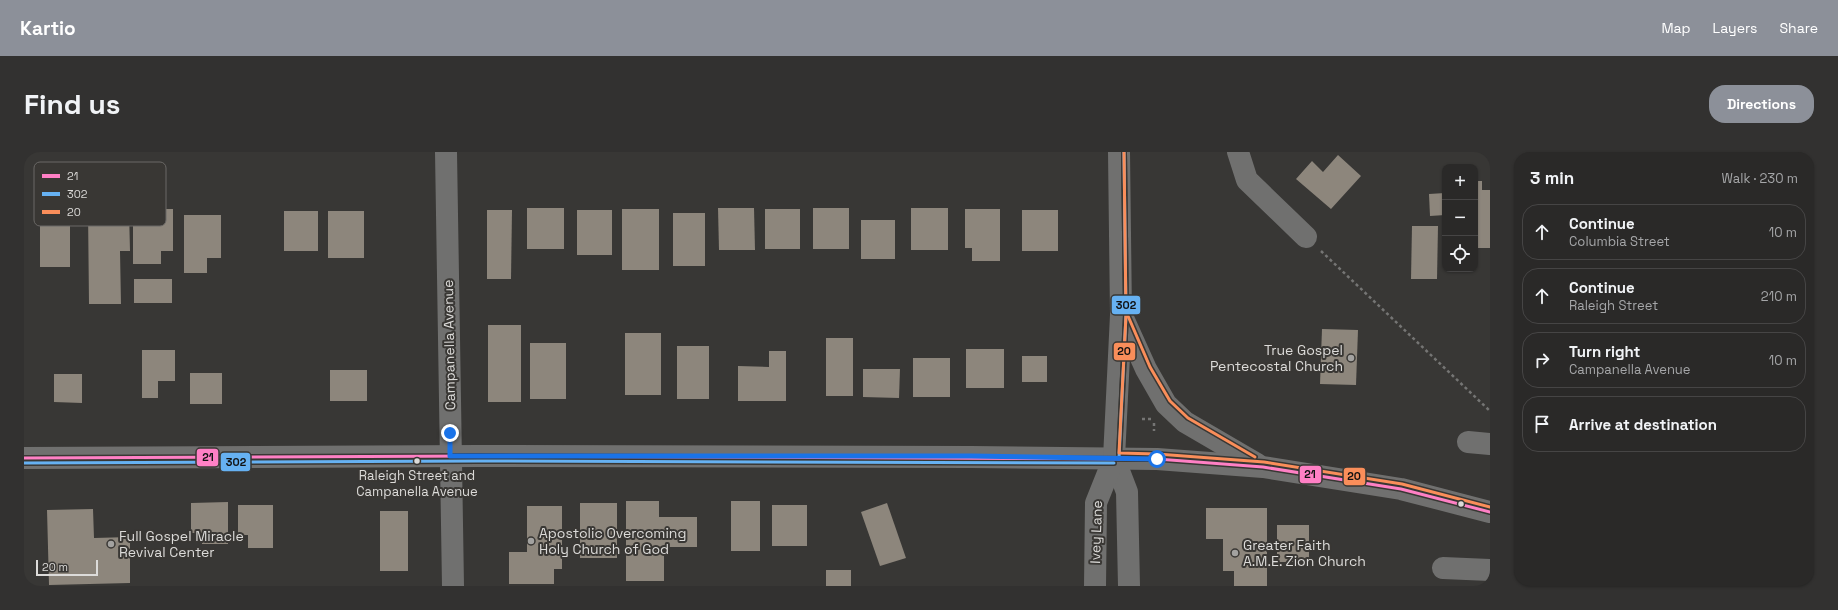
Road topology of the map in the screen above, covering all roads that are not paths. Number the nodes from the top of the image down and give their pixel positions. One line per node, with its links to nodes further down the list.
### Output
1 (446, 152): 8 (street, Campanella Avenue)
2 (1119, 152): 5 (street, Ivey Lane)
3 (1238, 152): 4 (street)
4 (1306, 237)
5 (1122, 315): 10 (street, Ivey Lane); 11 (street)
6 (1468, 442): 7 (street)
7 (1490, 444)
8 (450, 456): 9 (street); 10 (street); 15 (street, Campanella Avenue)
9 (24, 458)
10 (1114, 458): 11 (street); 16 (street, Ivey Lane); 17 (street, Ivey Lane)
11 (1263, 467): 12 (street)
12 (1490, 512)
13 (1443, 568): 14 (street)
14 (1490, 570)
15 (452, 586)
16 (1094, 586)
17 (1129, 586)

